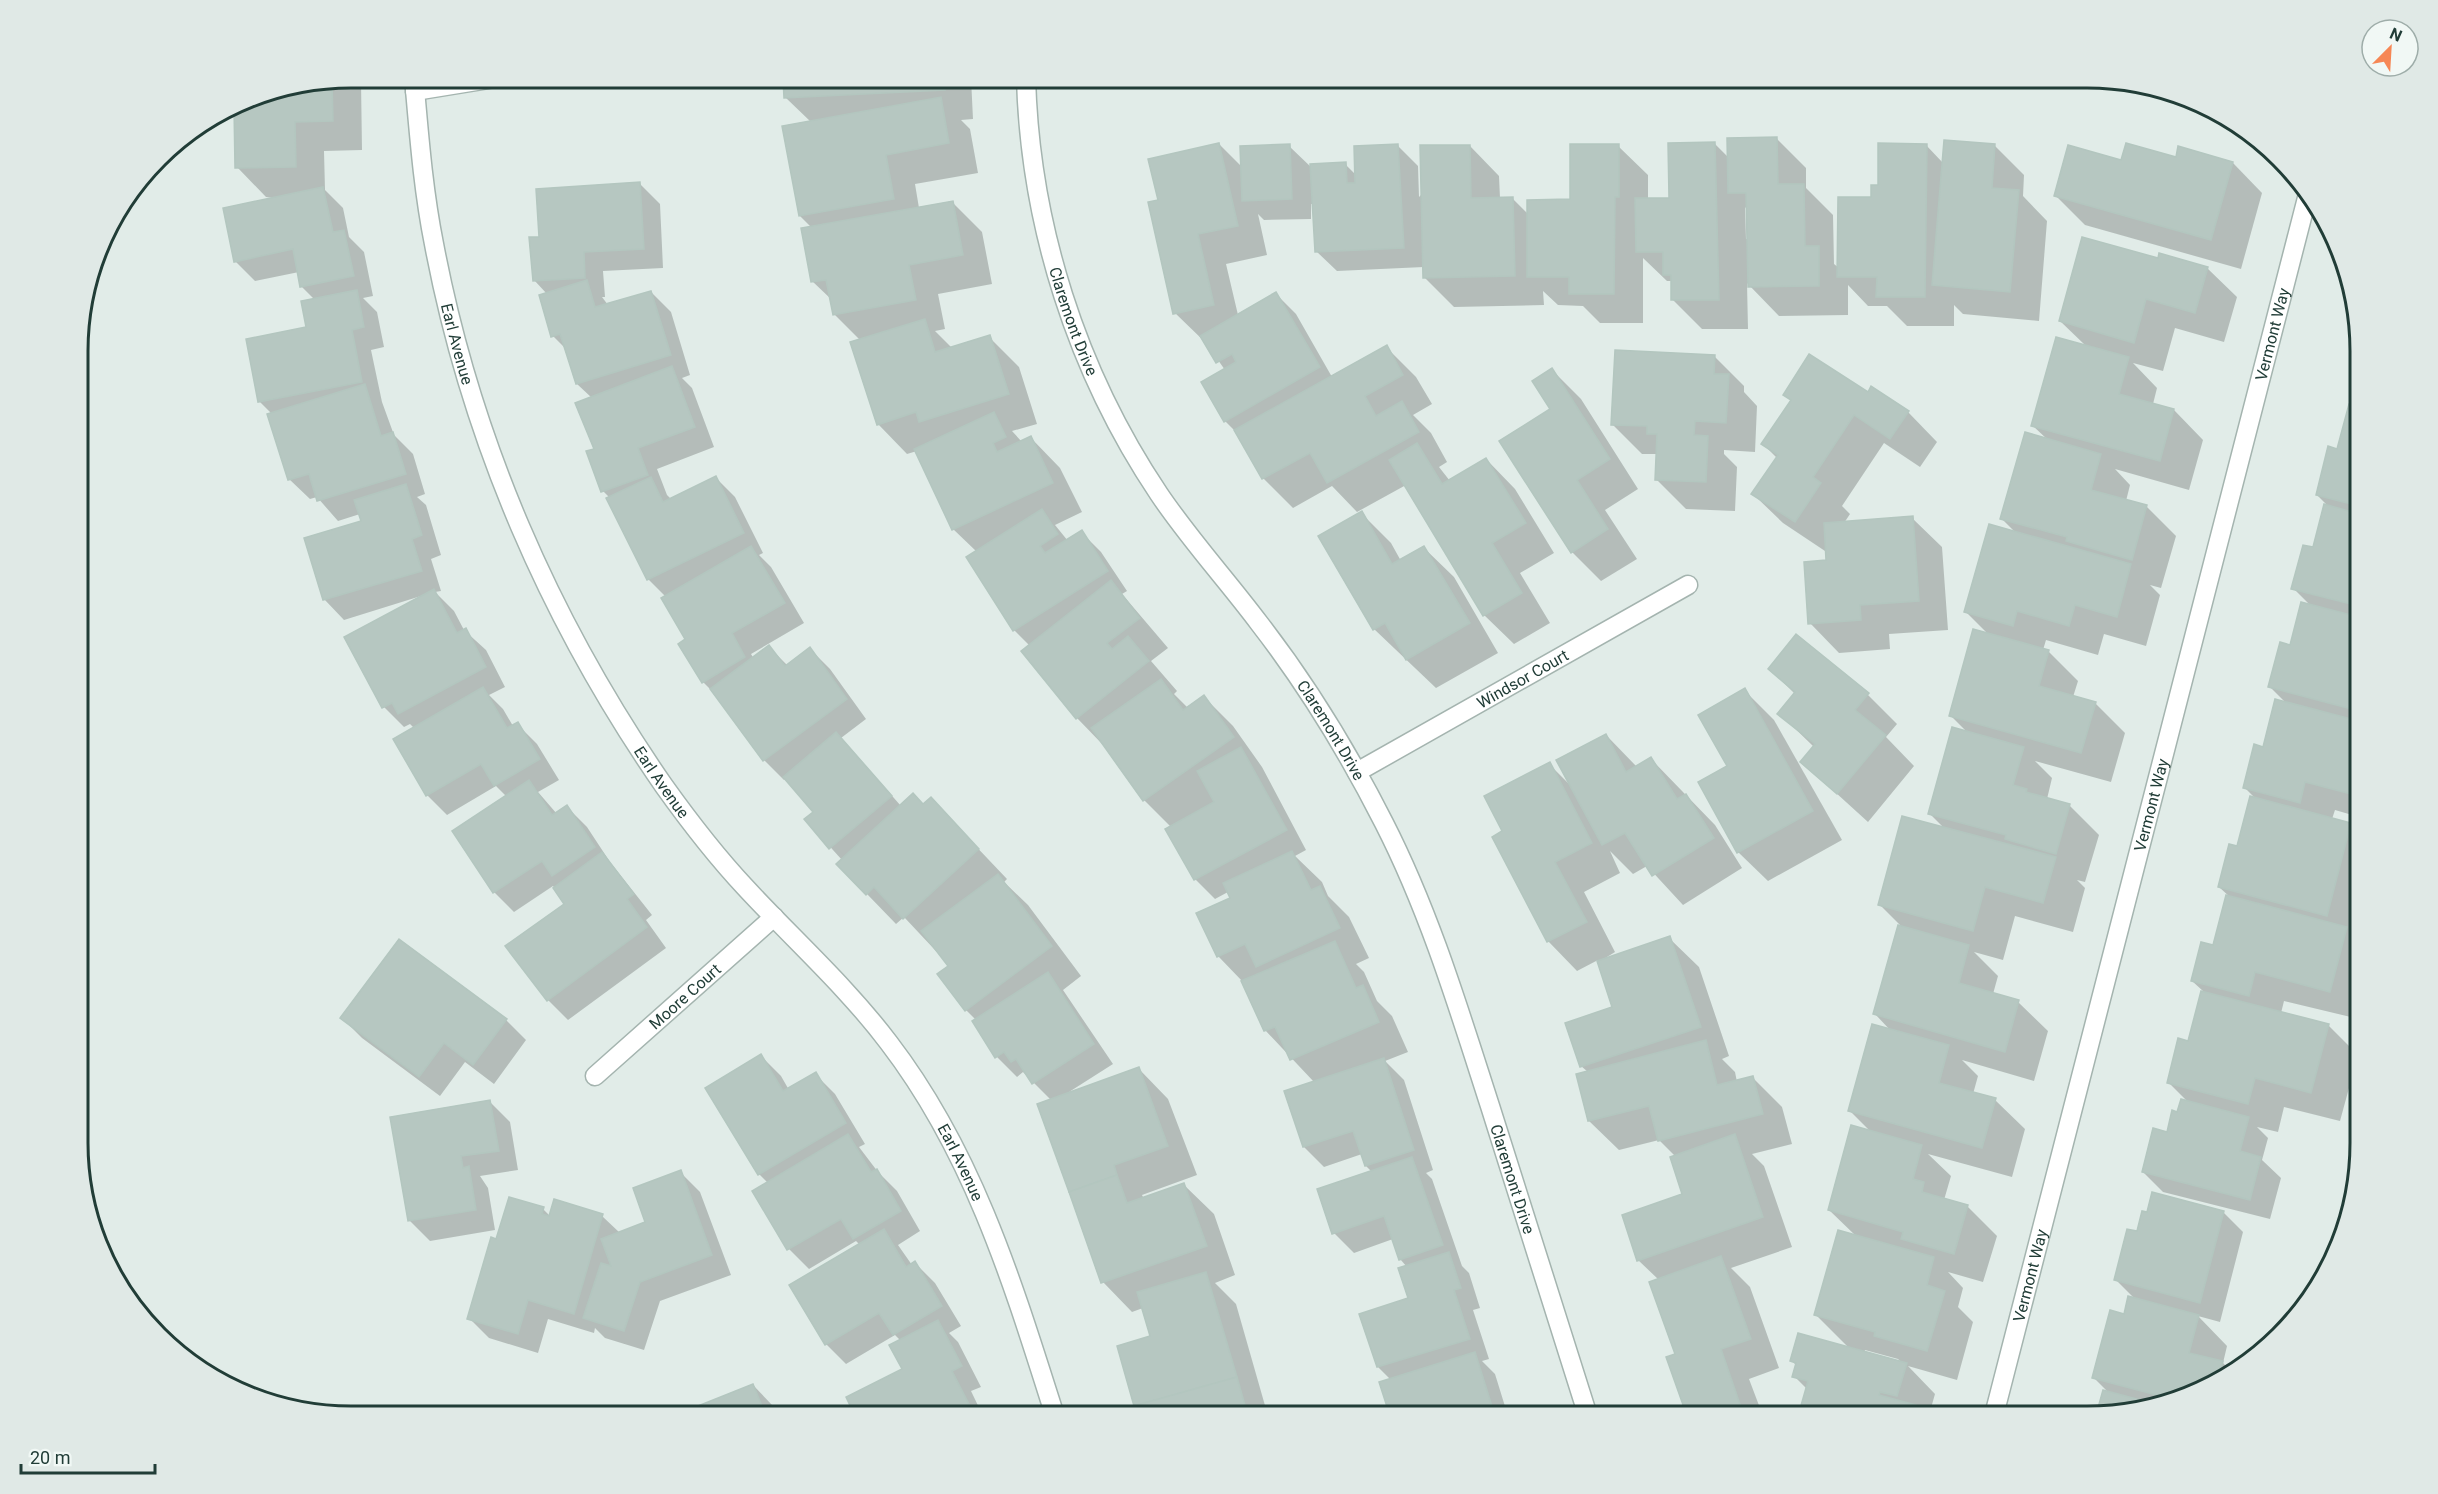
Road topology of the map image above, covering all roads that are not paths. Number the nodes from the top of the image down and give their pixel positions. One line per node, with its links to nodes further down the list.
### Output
1 (415, 88): 6 (street, Earl Avenue)
2 (1027, 88): 5 (street, Claremont Drive)
3 (2305, 206): 10 (street, Vermont Way)
4 (1688, 585): 5 (street, Windsor Court)
5 (1357, 772): 9 (street, Claremont Drive)
6 (774, 917): 7 (street, Moore Court); 8 (street, Earl Avenue)
7 (594, 1076)
8 (1052, 1406)
9 (1585, 1406)
10 (1996, 1406)

